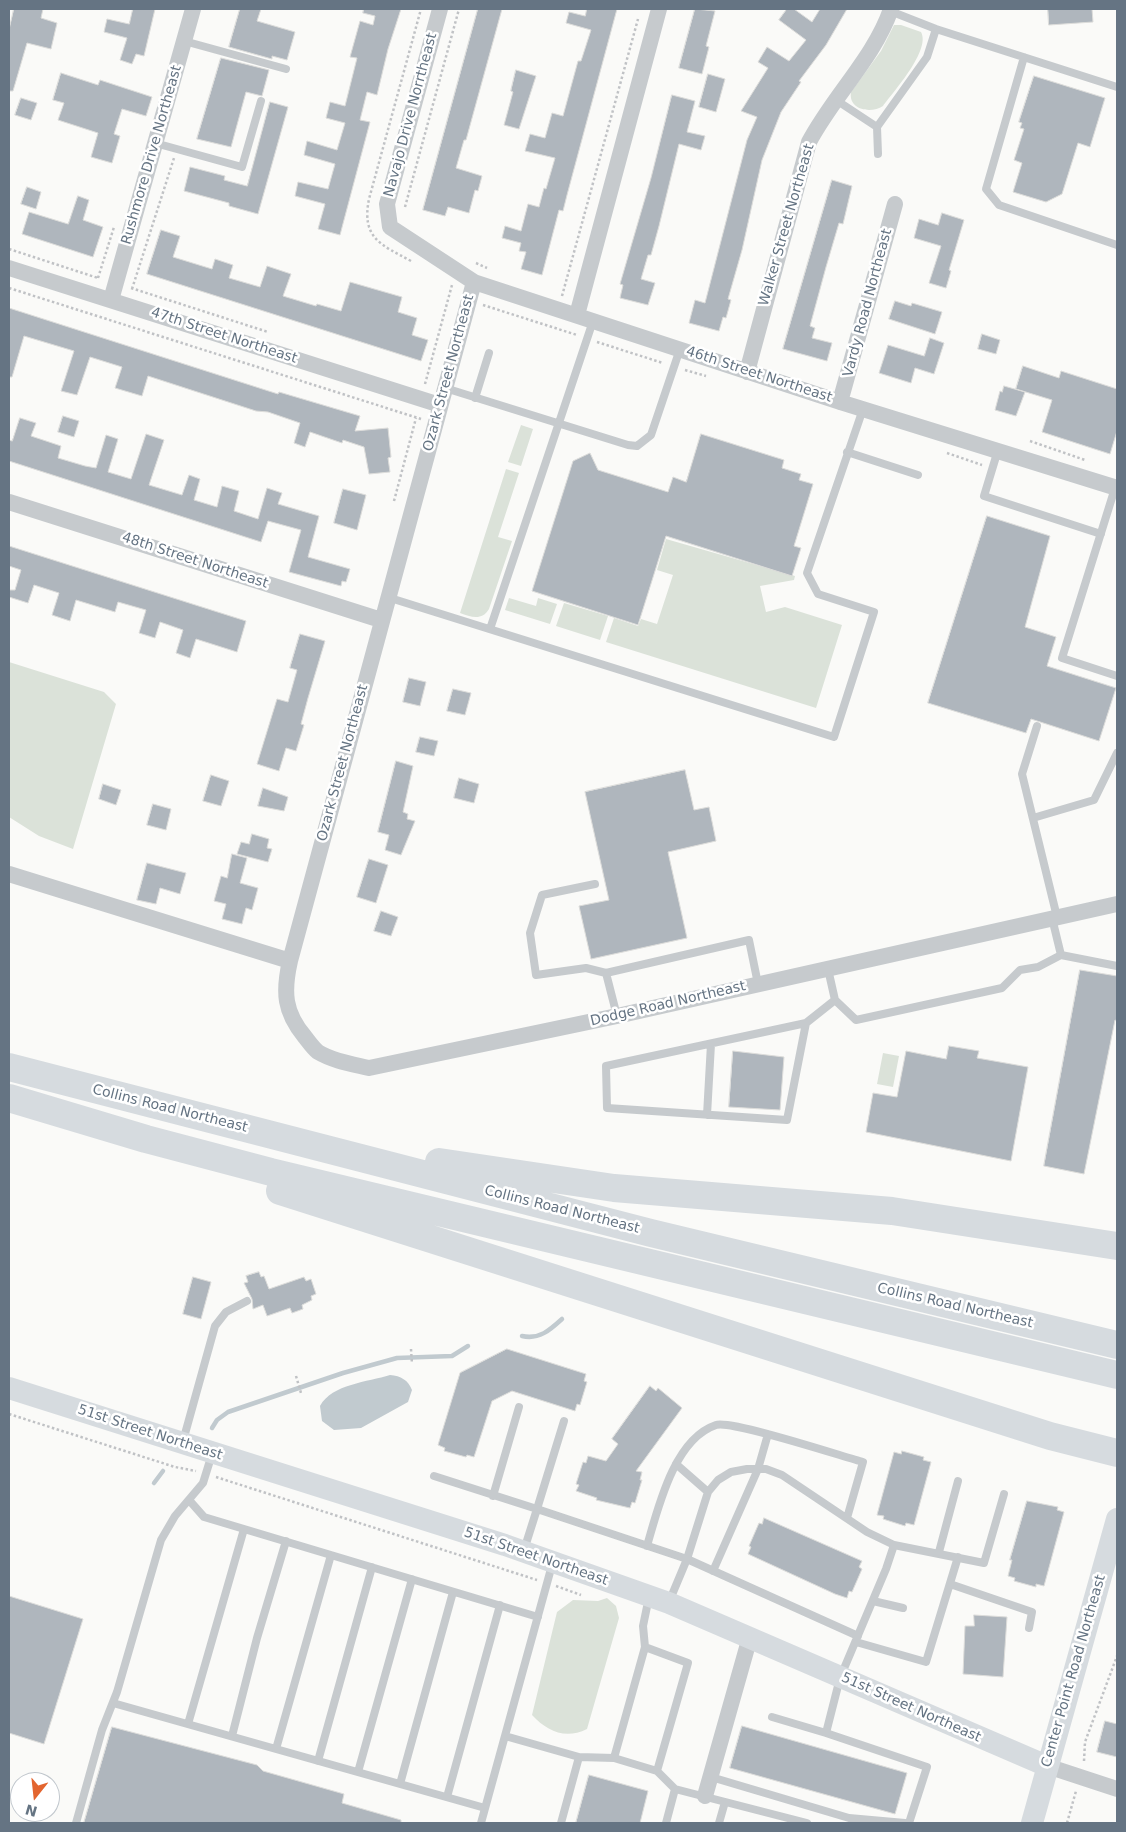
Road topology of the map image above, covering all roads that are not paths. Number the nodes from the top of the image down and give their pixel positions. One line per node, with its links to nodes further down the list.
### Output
1 (193, 9): 6 (street, Rushmore Drive Northeast)
2 (440, 9): 16 (street, Navajo Drive Norrtheast)
3 (659, 9): 21 (street)
4 (891, 10): 5 (lane); 10 (street, Walker Street Northeast)
5 (936, 29): 7 (lane); 12 (lane)
6 (184, 41): 8 (lane); 13 (street, Rushmore Drive Northeast)
7 (1024, 57): 9 (lane); 17 (lane)
8 (286, 69)
9 (1117, 87)
10 (835, 100): 12 (lane); 25 (street, Walker Street Northeast)
11 (261, 101): 13 (lane)
12 (876, 127): 14 (lane)
13 (155, 143): 20 (street, Rushmore Drive Northeast)
14 (878, 154)
15 (895, 204): 28 (street, Vardy Road Northeast)
16 (409, 241): 19 (street, 46th Street Northeast)
17 (1117, 245)
18 (9, 268): 20 (street, 47th Street Northeast)
19 (474, 282): 21 (street, 46th Street Northeast); 26 (street, Ozark Street Northeast)
20 (111, 300): 29 (street, 47th Street Northeast)
21 (577, 315): 22 (street, 46th Street Northeast)
22 (593, 321): 23 (street, 46th Street Northeast); 31 (lane)
23 (680, 350): 25 (street, 46th Street Northeast); 31 (lane)
24 (489, 353): 27 (lane)
25 (747, 372): 28 (street, 46th Street Northeast)
26 (444, 388): 27 (lane); 29 (street, Ozark Street Northeast)
27 (475, 398): 31 (lane)
28 (840, 402): 30 (street, 46th Street Northeast)
29 (440, 405): 38 (street, Ozark Street Northeast)
30 (863, 409): 32 (street, 46th Street Northeast); 33 (lane)
31 (559, 424): 40 (lane)
32 (998, 450): 35 (street, 46th Street Northeast); 37 (lane)
33 (847, 452): 34 (lane); 40 (lane)
34 (918, 475)
35 (1116, 488): 37 (lane)
36 (9, 502): 39 (street, 48th Street Northeast)
37 (1101, 534): 41 (lane)
38 (387, 597): 39 (street, Ozark Street Northeast); 40 (lane)
39 (381, 620): 50 (street, Ozark Street Northeast)
40 (490, 629)
41 (1117, 676)
42 (1037, 726): 44 (lane)
43 (1117, 753): 44 (lane)
44 (1033, 818): 48 (lane)
45 (9, 874): 50 (street)
46 (595, 884): 53 (lane)
47 (1117, 904): 48 (street, Dodge Road Northeast)
48 (1055, 917): 49 (lane); 52 (street, Dodge Road Northeast)
49 (1060, 955): 51 (lane); 55 (lane)
50 (290, 961): 56 (street, Dodge Road Northeast)
51 (1117, 966)
52 (828, 969): 54 (street, Dodge Road Northeast); 55 (lane)
53 (606, 973): 54 (lane); 56 (lane)
54 (758, 984): 56 (street, Dodge Road Northeast)
55 (835, 1000): 57 (lane)
56 (617, 1016)
57 (806, 1022): 58 (lane); 62 (lane)
58 (711, 1044): 62 (lane); 62 (lane)
59 (9, 1067): 60 (highway, Collins Road Northeast)
60 (40, 1076): 64 (highway); 66 (highway, Collins Road Northeast)
61 (9, 1098): 63 (highway, Collins Road Northeast)
62 (707, 1115)
63 (146, 1139): 67 (highway, Collins Road Northeast); 74 (highway)
64 (1117, 1246)
65 (247, 1301): 72 (lane)
66 (1114, 1344)
67 (1110, 1373)
68 (10, 1392): 72 (street, 51st Street Northeast)
69 (519, 1407): 81 (lane)
70 (564, 1421): 83 (lane)
71 (768, 1434): 75 (lane); 76 (lane); 84 (lane)
72 (182, 1443): 73 (street, 51st Street Northeast)
73 (213, 1452): 82 (lane); 90 (street, 51st Street Northeast)
74 (1117, 1453)
75 (676, 1464): 79 (lane); 89 (lane)
76 (758, 1469): 79 (lane); 84 (lane); 97 (lane)
77 (434, 1476): 81 (lane)
78 (958, 1481): 91 (lane)
79 (708, 1492): 94 (lane)
80 (1004, 1494): 93 (lane)
81 (493, 1496): 83 (lane)
82 (189, 1500): 86 (lane); 111 (lane)
83 (537, 1509): 89 (lane); 90 (lane)
84 (847, 1518): 88 (lane)
85 (1117, 1519): 121 (street, Center Point Road Northeast)
86 (244, 1528): 87 (lane); 113 (lane)
87 (286, 1541): 92 (lane); 115 (lane)
88 (894, 1545): 91 (lane); 102 (lane)
89 (647, 1546): 94 (lane)
90 (524, 1552): 95 (street, 51st Street Northeast)
91 (939, 1552): 93 (lane)
92 (331, 1554): 96 (lane); 117 (lane)
93 (958, 1557): 99 (lane)
94 (687, 1558): 97 (lane); 101 (lane)
95 (552, 1562): 101 (street, 51st Street Northeast); 105 (lane)
96 (372, 1567): 98 (lane); 120 (lane)
97 (714, 1571): 108 (lane)
98 (412, 1579): 100 (lane); 123 (lane)
99 (950, 1584): 106 (lane); 108 (lane)
100 (453, 1592): 103 (lane); 125 (lane)
101 (659, 1600): 107 (street, 51st Street Northeast); 109 (lane)
102 (873, 1601): 104 (lane); 108 (lane)
103 (500, 1605): 105 (lane); 129 (lane)
104 (903, 1608)
105 (538, 1617): 116 (lane)
106 (1029, 1628)
107 (750, 1638): 110 (street, 51st Street Northeast); 124 (street)
108 (857, 1639): 110 (lane)
109 (645, 1647): 119 (lane); 122 (lane)
110 (840, 1678): 114 (lane); 121 (street, 51st Street Northeast)
111 (113, 1703): 113 (lane); 132 (lane)
112 (772, 1717): 114 (lane)
113 (188, 1724): 115 (lane)
114 (826, 1733): 139 (lane)
115 (232, 1736): 117 (lane)
116 (505, 1736): 118 (lane); 131 (lane)
117 (276, 1749): 120 (lane)
118 (579, 1757): 119 (lane); 134 (lane)
119 (614, 1758): 122 (lane)
120 (318, 1761): 123 (lane)
121 (1047, 1766): 127 (street); 140 (street, Center Point Road Northeast)
122 (657, 1771): 126 (lane)
123 (358, 1772): 125 (lane)
124 (711, 1777): 128 (street); 138 (lane)
125 (400, 1784): 129 (lane)
126 (675, 1788): 128 (lane); 135 (lane)
127 (1117, 1789)
128 (705, 1796): 130 (lane)
129 (447, 1797): 131 (lane)
130 (725, 1802): 136 (lane); 137 (lane)
131 (485, 1808): 133 (lane)
132 (76, 1823)
133 (481, 1823)
134 (561, 1823)
135 (666, 1823)
136 (719, 1823)
137 (807, 1823)
138 (904, 1823)
139 (909, 1823)
140 (1032, 1823)

